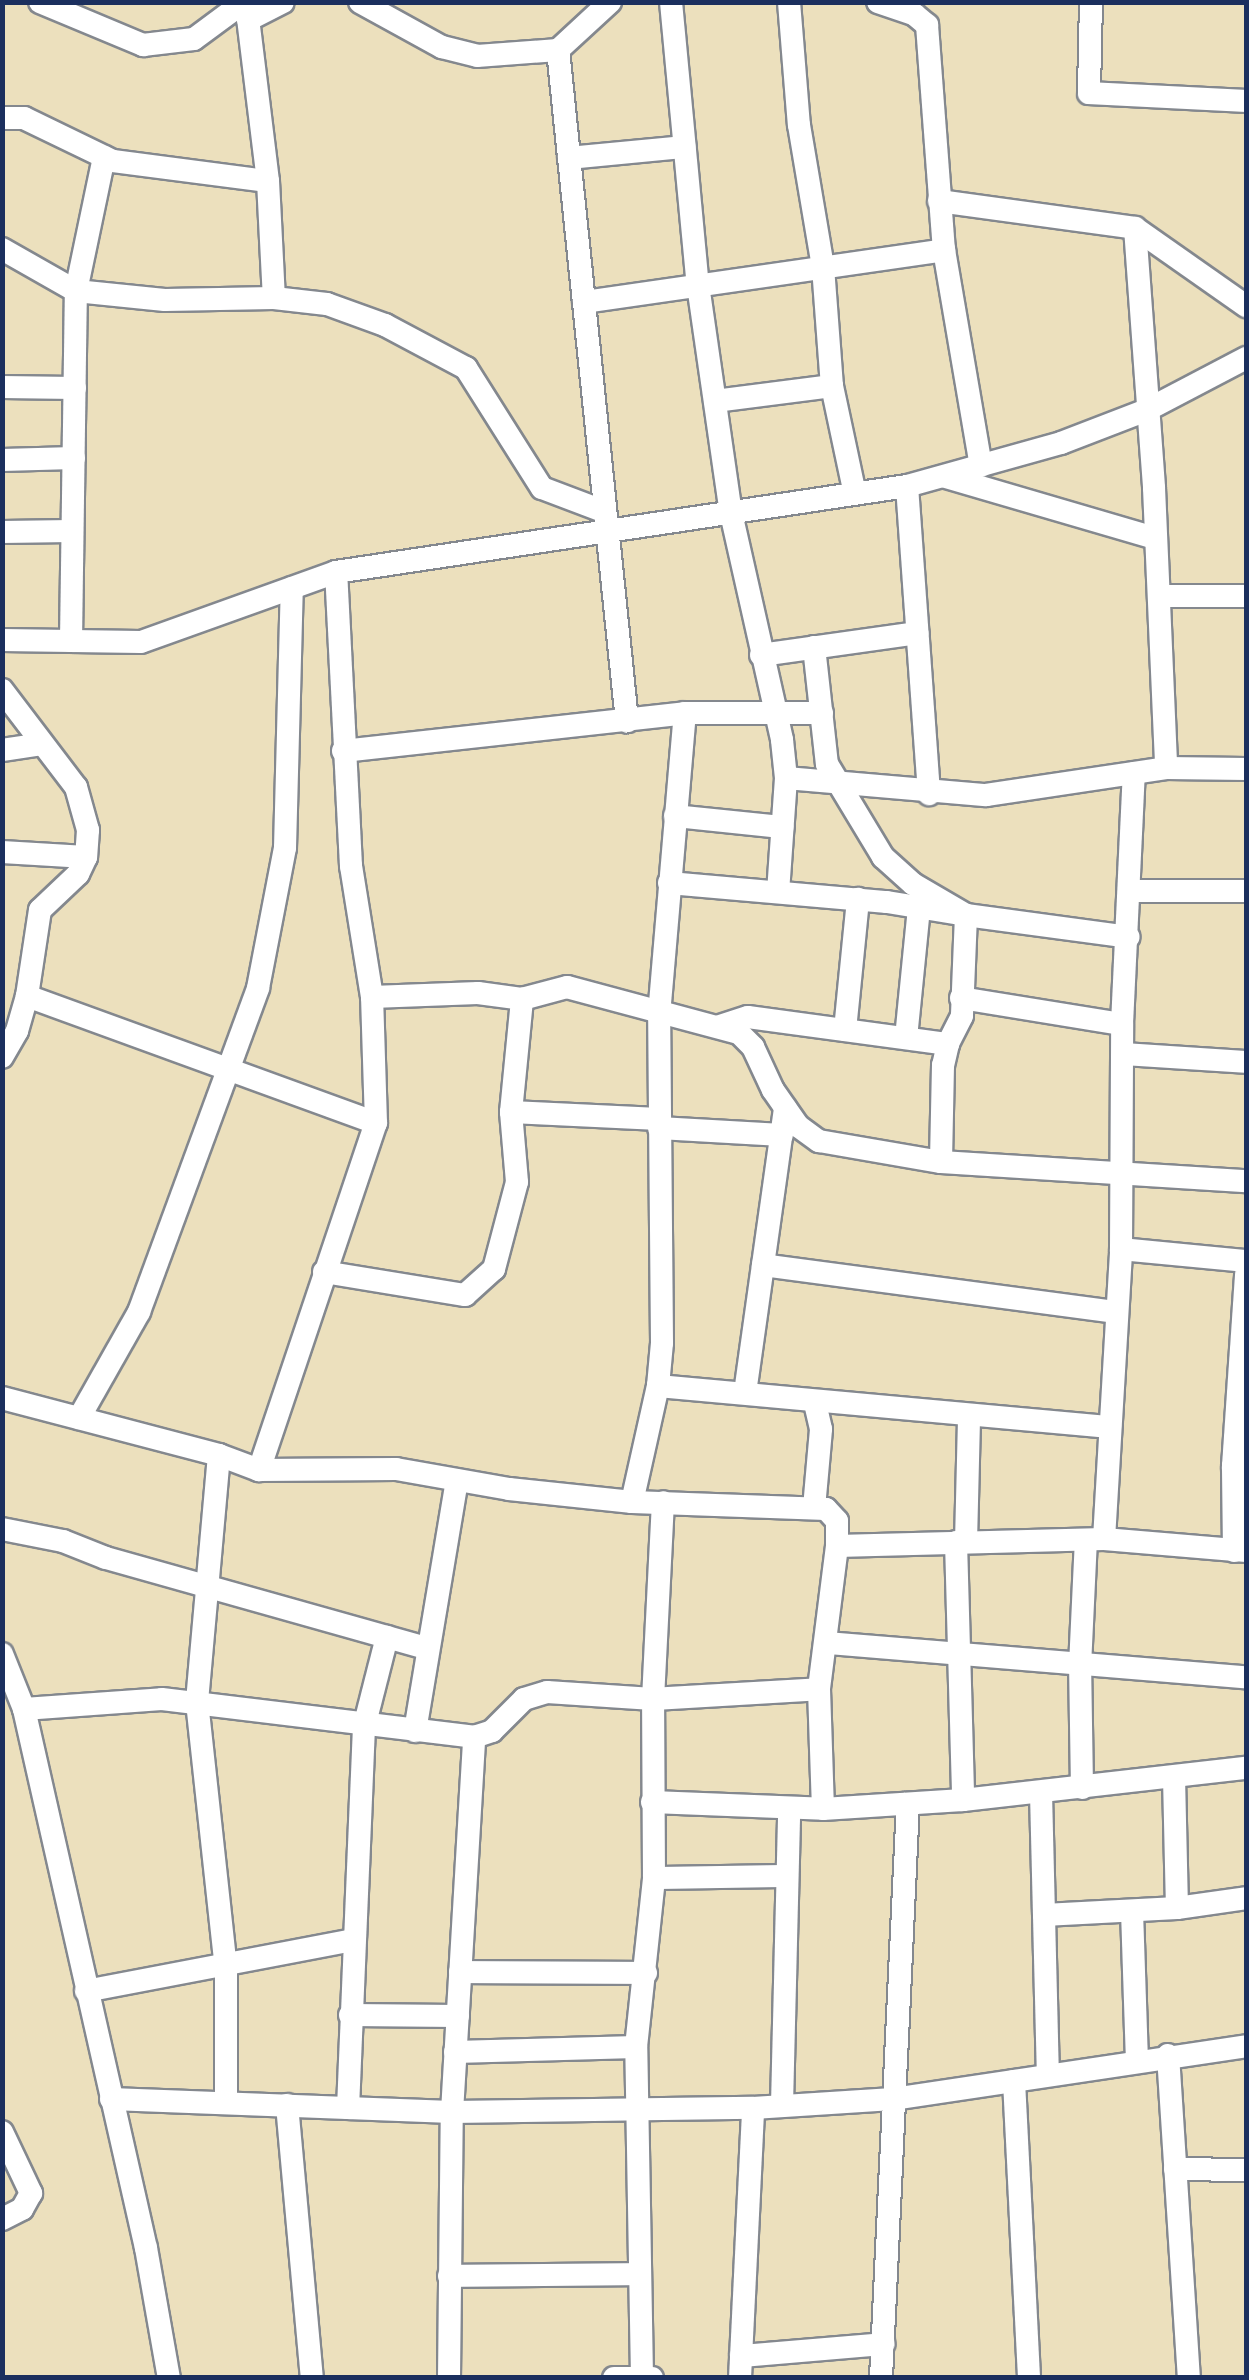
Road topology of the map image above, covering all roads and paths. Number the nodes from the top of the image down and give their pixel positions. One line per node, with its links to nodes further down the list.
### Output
1 (40, 2): 9 (street)
2 (283, 2): 9 (street)
3 (360, 2): 10 (street)
4 (610, 2): 10 (street)
5 (671, 2): 13 (street)
6 (788, 2): 21 (street)
7 (878, 2): 17 (street)
8 (1091, 2): 11 (street)
9 (246, 8): 16 (street)
10 (558, 50): 15 (street)
11 (1246, 101)
12 (2, 118): 14 (street)
13 (684, 146): 15 (street); 22 (street)
14 (104, 157): 16 (street); 23 (street)
15 (569, 158): 25 (street)
16 (268, 181): 24 (street)
17 (939, 201): 18 (street); 20 (street)
18 (1135, 228): 26 (street); 32 (street)
19 (2, 249): 23 (street)
20 (944, 250): 21 (street); 35 (street)
21 (823, 267): 22 (street); 29 (street)
22 (698, 285): 25 (street); 31 (street)
23 (76, 291): 24 (street); 30 (street)
24 (274, 298): 40 (street)
25 (584, 302): 40 (street)
26 (1246, 306)
27 (1246, 358): 32 (street)
28 (2, 386): 30 (street)
29 (832, 386): 31 (street); 38 (street)
30 (75, 388): 33 (street)
31 (715, 401): 39 (street)
32 (1149, 408): 35 (street); 43 (street)
33 (74, 458): 34 (street); 41 (street)
34 (2, 460)
35 (981, 466): 36 (street)
36 (946, 477): 37 (street); 43 (street)
37 (907, 486): 38 (street); 48 (street)
38 (855, 494): 39 (street)
39 (732, 513): 40 (street); 52 (street)
40 (604, 521): 44 (street); 57 (street)
41 (72, 531): 42 (street); 50 (street)
42 (2, 532)
43 (1155, 538): 46 (street)
44 (336, 572): 45 (street); 60 (street)
45 (292, 588): 50 (street); 93 (street)
46 (1158, 596): 47 (street); 61 (street)
47 (1246, 596)
48 (917, 633): 51 (street); 66 (street)
49 (2, 640): 50 (street)
50 (71, 641)
51 (814, 647): 52 (street); 55 (street)
52 (761, 655): 56 (street)
53 (2, 690): 58 (street)
54 (685, 713): 56 (street); 57 (street); 67 (street)
55 (822, 713): 56 (street); 65 (street)
56 (773, 716): 64 (street)
57 (627, 721): 60 (street)
58 (42, 744): 59 (street); 70 (street)
59 (2, 750)
60 (343, 751): 80 (street)
61 (1166, 768): 62 (street); 63 (street)
62 (1246, 769)
63 (1134, 772): 66 (street); 72 (street)
64 (786, 778): 65 (street); 68 (street)
65 (836, 784): 66 (street); 77 (street)
66 (929, 794)
67 (675, 816): 68 (street); 71 (street)
68 (782, 827): 74 (street)
69 (2, 852): 70 (street)
70 (86, 857): 79 (street)
71 (669, 882): 74 (street); 83 (street)
72 (1130, 891): 73 (street); 78 (street)
73 (1246, 891)
74 (778, 892): 75 (street)
75 (858, 899): 76 (street); 87 (street)
76 (919, 907): 77 (street); 88 (street)
77 (966, 915): 78 (street); 81 (street)
78 (1129, 937): 84 (street)
79 (27, 996): 86 (street); 93 (street)
80 (372, 998): 82 (street); 96 (street)
81 (961, 998): 84 (street); 89 (street)
82 (522, 1000): 83 (street); 95 (street)
83 (659, 1015): 85 (street); 97 (street)
84 (1122, 1024): 90 (street)
85 (720, 1026): 87 (street); 94 (street)
86 (10, 1029): 91 (street)
87 (844, 1030): 88 (street)
88 (906, 1038): 89 (street)
89 (948, 1044): 99 (street)
90 (1123, 1054): 92 (street); 100 (street)
91 (2, 1057)
92 (1246, 1062)
93 (231, 1070): 96 (street); 113 (street)
94 (786, 1108): 98 (street); 99 (street)
95 (511, 1112): 97 (street); 105 (street)
96 (376, 1123): 105 (street)
97 (659, 1124): 98 (street); 108 (street)
98 (782, 1135): 104 (street)
99 (941, 1162): 100 (street)
100 (1121, 1173): 101 (street); 102 (street)
101 (1246, 1181)
102 (1122, 1249): 103 (street); 107 (street)
103 (1246, 1261)
104 (764, 1265): 107 (street); 109 (street)
105 (324, 1272): 117 (street)
106 (1246, 1274): 116 (street)
107 (1115, 1312): 114 (street)
108 (658, 1386): 109 (street); 119 (street)
109 (746, 1394): 111 (street)
110 (2, 1398): 113 (street)
111 (815, 1403): 112 (street); 121 (street)
112 (969, 1416): 114 (street); 124 (street)
113 (79, 1418): 115 (street)
114 (1110, 1427): 123 (street)
115 (220, 1454): 117 (street); 127 (street)
116 (1240, 1466): 126 (street)
117 (260, 1470): 118 (street)
118 (457, 1480): 119 (street); 130 (street)
119 (632, 1502): 120 (street)
120 (663, 1502): 121 (street); 136 (street)
121 (814, 1508): 125 (street)
122 (2, 1528): 127 (street)
123 (1095, 1540): 124 (street); 126 (street); 133 (street)
124 (961, 1542): 125 (street); 132 (street)
125 (837, 1546): 129 (street)
126 (1240, 1551)
127 (208, 1584): 128 (street); 137 (street)
128 (386, 1637): 130 (street); 139 (street)
129 (828, 1643): 132 (street); 135 (street)
130 (426, 1648): 140 (street)
131 (2, 1654): 138 (street)
132 (960, 1654): 133 (street); 146 (street)
133 (1080, 1666): 134 (street); 144 (street)
134 (1246, 1677)
135 (819, 1689): 136 (street); 149 (street)
136 (654, 1699): 141 (street); 147 (street)
137 (196, 1702): 138 (street); 139 (street); 158 (street)
138 (24, 1709): 161 (street)
139 (364, 1727): 140 (street); 157 (street)
140 (414, 1731): 141 (street)
141 (474, 1737): 159 (street)
142 (1246, 1768): 143 (street)
143 (1174, 1777): 144 (street); 154 (street)
144 (1082, 1788): 145 (street)
145 (1041, 1793): 146 (street); 156 (street)
146 (963, 1800): 148 (street)
147 (652, 1802): 150 (street); 152 (street)
148 (908, 1804): 149 (street); 172 (street)
149 (823, 1809): 150 (street)
150 (789, 1810): 151 (street)
151 (787, 1876): 152 (street); 175 (street)
152 (654, 1878): 160 (street)
153 (1246, 1898): 154 (street)
154 (1177, 1908): 155 (street)
155 (1132, 1910): 156 (street); 168 (street)
156 (1044, 1915): 169 (street)
157 (354, 1940): 158 (street); 162 (street)
158 (226, 1967): 161 (street); 173 (street)
159 (460, 1972): 160 (street); 163 (street)
160 (646, 1972): 165 (street)
161 (86, 1991): 171 (street)
162 (350, 2015): 163 (street); 176 (street)
163 (458, 2016): 166 (street)
164 (1246, 2046): 167 (street)
165 (636, 2047): 166 (street); 178 (street)
166 (455, 2052): 179 (street)
167 (1168, 2055): 168 (street); 181 (street)
168 (1137, 2060): 169 (street)
169 (1048, 2073): 170 (street)
170 (1014, 2081): 172 (street); 195 (street)
171 (111, 2099): 173 (street); 189 (street)
172 (894, 2099): 175 (street); 186 (street)
173 (226, 2102): 174 (street)
174 (287, 2105): 176 (street); 190 (street)
175 (782, 2105): 177 (street)
176 (348, 2108): 179 (street)
177 (753, 2108): 178 (street); 187 (street)
178 (635, 2109): 179 (street); 184 (street)
179 (452, 2112): 185 (street)
180 (2, 2132): 183 (street)
181 (1175, 2170): 182 (street); 196 (street)
182 (1246, 2170)
183 (2, 2219)
184 (639, 2274): 185 (street); 188 (street)
185 (449, 2276): 191 (street)
186 (882, 2344): 187 (street); 194 (street)
187 (741, 2367)
188 (642, 2377): 192 (street); 193 (street)
189 (169, 2378)
190 (312, 2378)
191 (450, 2378)
192 (614, 2378)
193 (652, 2378)
194 (881, 2378)
195 (1029, 2378)
196 (1189, 2378)

